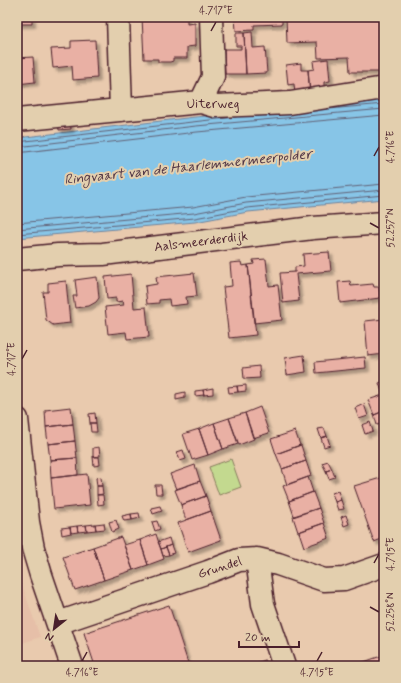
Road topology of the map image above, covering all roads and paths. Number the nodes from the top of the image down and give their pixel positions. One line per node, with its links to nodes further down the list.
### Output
1 (118, 17): 5 (street)
2 (211, 17): 4 (street)
3 (384, 88): 4 (street, Uiterweg)
4 (202, 102): 5 (street, Uiterweg)
5 (121, 110): 6 (street, Uiterweg)
6 (22, 125)
7 (384, 223): 8 (street, Aalsmeerderdijk)
8 (17, 259)
9 (17, 419): 10 (street)
10 (20, 476): 11 (street)
11 (22, 513): 14 (street)
12 (257, 559): 13 (street, Grundel); 14 (street, Grundel); 16 (street)
13 (384, 565)
14 (58, 623): 15 (street)
15 (72, 666)
16 (284, 666)

